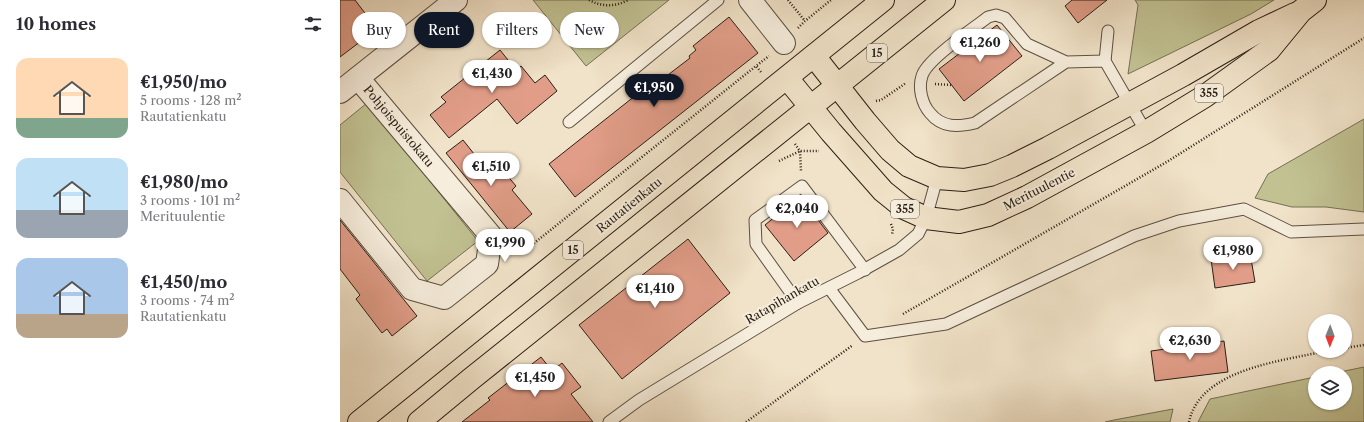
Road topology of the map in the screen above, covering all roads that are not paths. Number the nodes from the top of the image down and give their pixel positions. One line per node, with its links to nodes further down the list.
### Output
1 (456, 0): 7 (street)
2 (718, 0): 19 (lane)
3 (750, 0): 9 (street)
4 (883, 0): 10 (main road, 15)
5 (944, 0): 15 (main road, 15)
6 (1308, 6): 17 (main road, Merituulentie / 355); 20 (main road, Merituulentie / 355)
7 (432, 7): 13 (street)
8 (1108, 31): 11 (lane)
9 (784, 44)
10 (814, 56): 14 (main road, 15); 15 (main road, Merituulentie / 355)
11 (1105, 61): 12 (lane); 17 (lane)
12 (1066, 62): 12 (lane)
13 (358, 78): 16 (street); 22 (street, Pohjoispuistokatu)
14 (787, 78): 18 (main road, Merituulentie / 355); 28 (main road, Rautatienkatu / 15)
15 (837, 86): 18 (main road, 15); 21 (main road, Merituulentie / 355)
16 (340, 92)
17 (1130, 104): 20 (lane); 21 (main road, Merituulentie / 355)
18 (811, 107): 23 (main road, Merituulentie / 355); 29 (main road, 15)
19 (569, 122)
20 (1146, 132): 23 (main road, Merituulentie / 355)
21 (937, 178): 23 (lane, Ratapihankatu)
22 (340, 200)
23 (926, 218): 25 (lane, Ratapihankatu)
24 (1364, 229): 26 (lane)
25 (865, 270): 26 (lane, Ratapihankatu); 27 (lane)
26 (829, 288): 27 (lane, Ratapihankatu)
27 (798, 303): 30 (lane, Ratapihankatu)
28 (358, 422)
29 (419, 422)
30 (610, 422)

